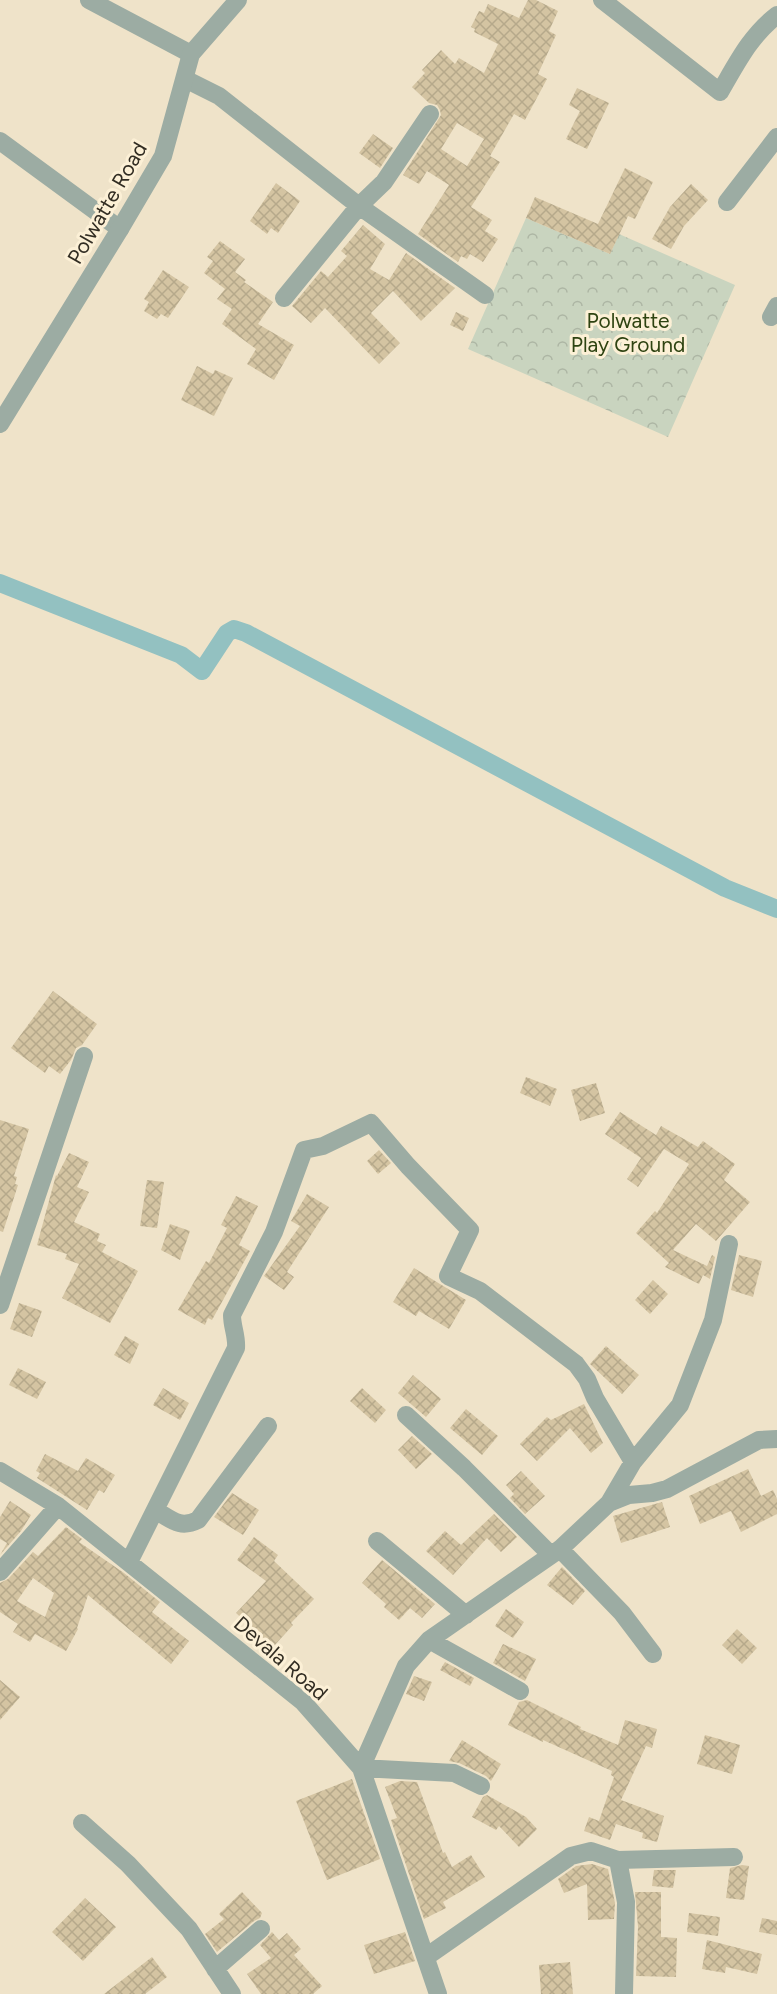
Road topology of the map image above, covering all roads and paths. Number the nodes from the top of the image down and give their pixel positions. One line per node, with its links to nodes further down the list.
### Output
1 (89, 0): 5 (street)
2 (238, 0): 5 (street, Polwatte Road)
3 (602, 0): 4 (street)
4 (777, 15)
5 (191, 54): 6 (street, Polwatte Road)
6 (185, 79): 11 (street); 12 (street, Polwatte Road)
7 (430, 114): 11 (street)
8 (777, 137): 10 (street)
9 (0, 141): 12 (street)
10 (727, 202)
11 (359, 206): 13 (street); 14 (street)
12 (120, 229): 15 (street, Polwatte Road)
13 (485, 295)
14 (284, 298)
15 (0, 424)
16 (84, 1056): 18 (street)
17 (729, 1244): 22 (street)
18 (0, 1305)
19 (406, 1415): 28 (street)
20 (268, 1426): 26 (street)
21 (777, 1439): 24 (street)
22 (633, 1462): 24 (street); 26 (street)
23 (0, 1471): 25 (street, Devala Road)
24 (609, 1503): 28 (street)
25 (58, 1506): 29 (street, Devala Road); 30 (street)
26 (155, 1510): 29 (street)
27 (377, 1541): 31 (street)
28 (556, 1552): 31 (street); 33 (street)
29 (129, 1562): 35 (street, Devala Road)
30 (0, 1572)
31 (466, 1615): 32 (street)
32 (429, 1640): 34 (street); 35 (street)
33 (653, 1654)
34 (520, 1691)
35 (361, 1768): 36 (street); 41 (street, Devala Road)
36 (481, 1786)
37 (82, 1823): 42 (street)
38 (734, 1857): 39 (street)
39 (618, 1860): 41 (street); 45 (street)
40 (261, 1929): 42 (street)
41 (426, 1956): 44 (street, Devala Road)
42 (215, 1969): 43 (street)
43 (232, 1994)
44 (438, 1994)
45 (624, 1994)

